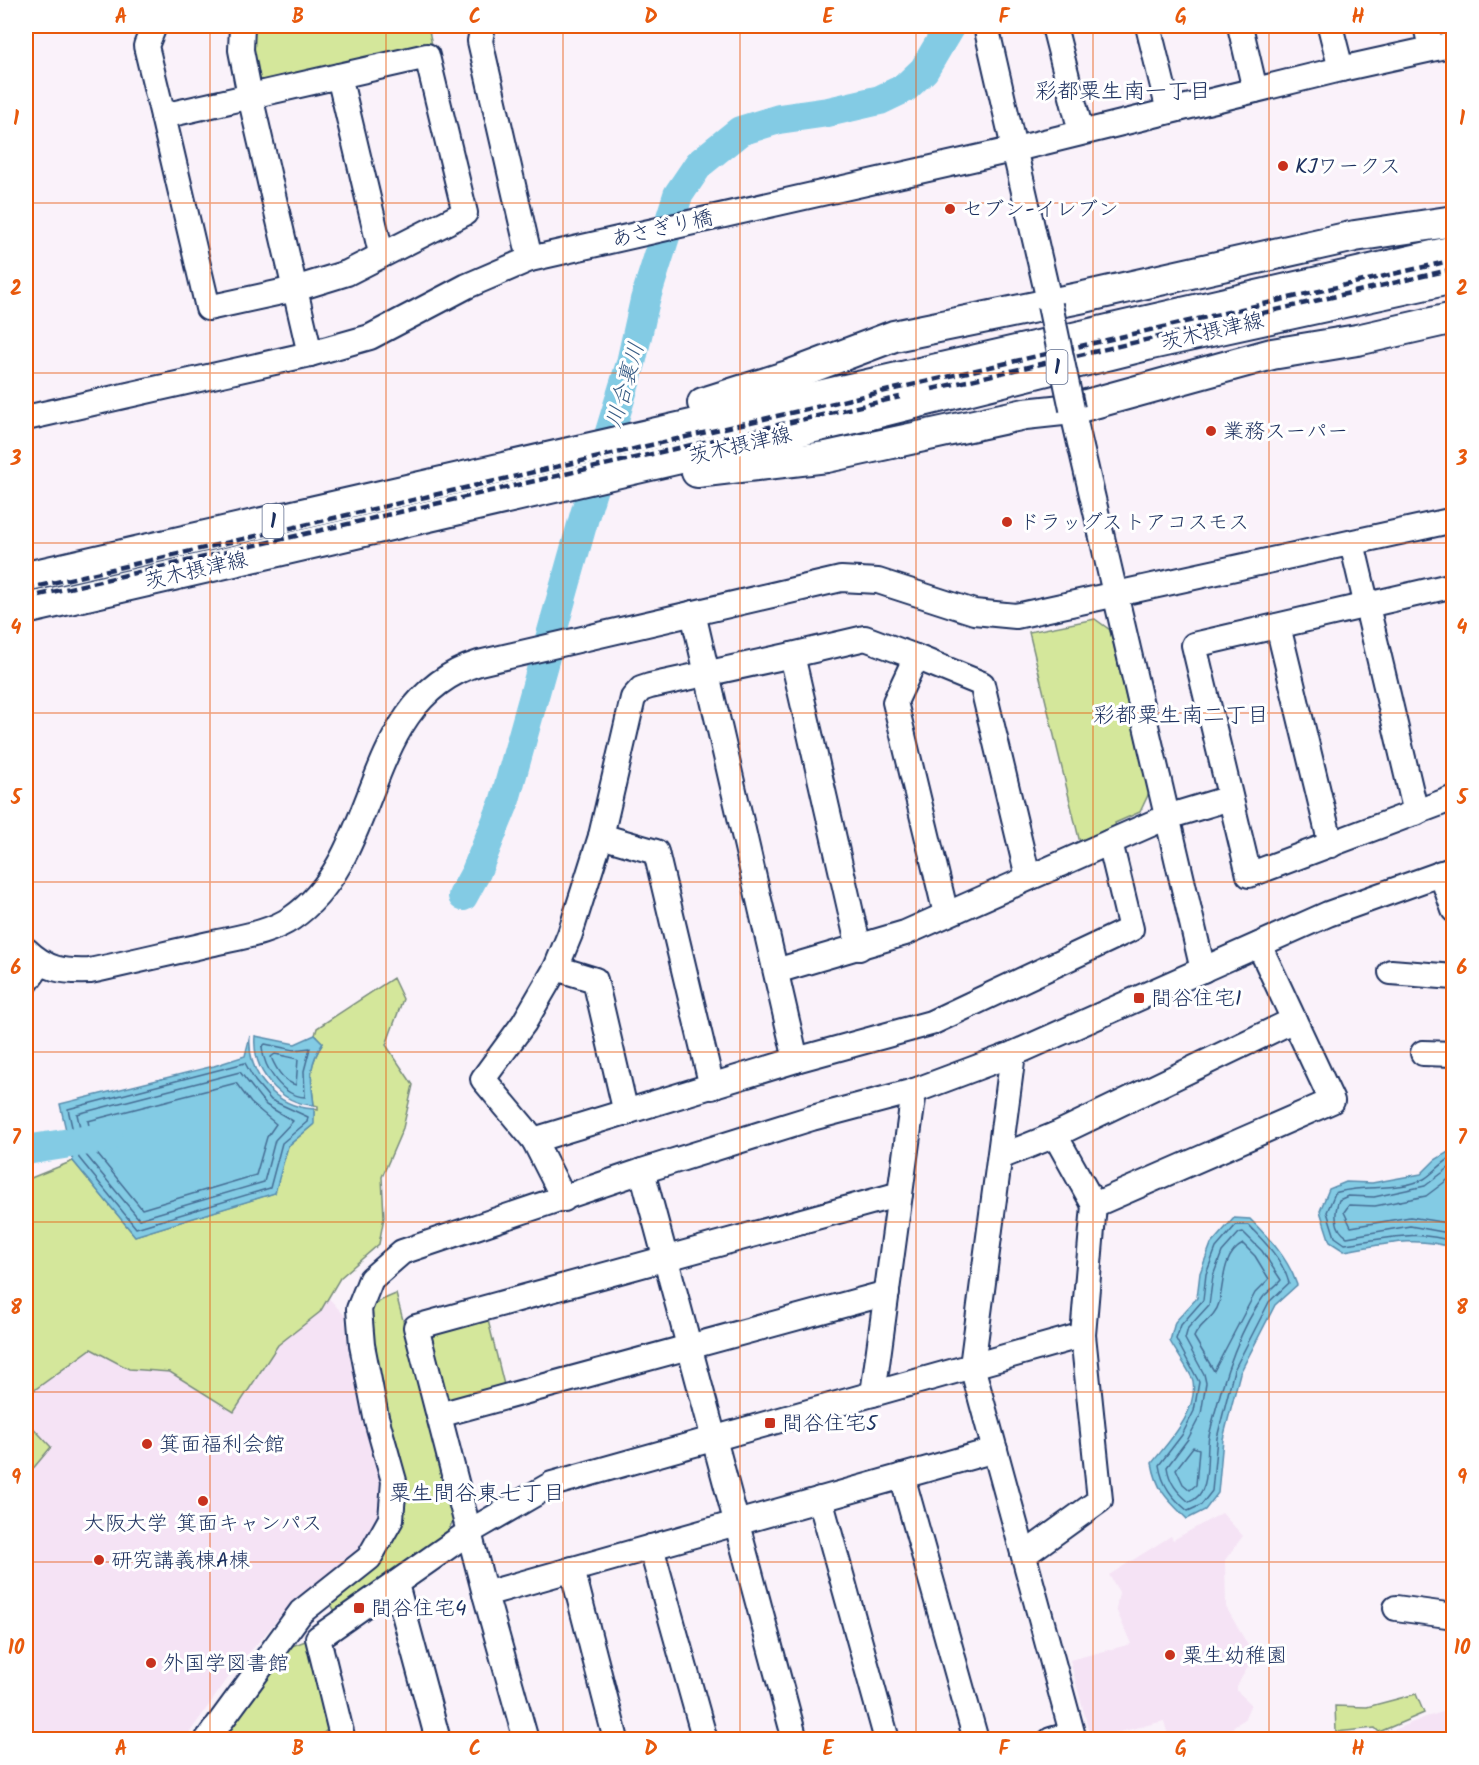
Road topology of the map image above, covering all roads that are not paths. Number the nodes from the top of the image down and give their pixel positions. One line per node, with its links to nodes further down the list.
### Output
1 (154, 26): 15 (street)
2 (242, 26): 13 (street)
3 (483, 26): 22 (street)
4 (986, 26): 17 (street)
5 (1054, 26): 16 (street)
6 (1148, 26): 14 (street)
7 (1240, 26): 12 (street)
8 (1330, 26): 10 (street)
9 (1437, 39): 10 (street, あさぎり橋)
10 (1341, 69): 12 (street, あさぎり橋)
11 (339, 76): 13 (street); 21 (street); 21 (street)
12 (1255, 90): 14 (street, あさぎり橋)
13 (250, 96): 15 (street); 24 (street)
14 (1169, 111): 16 (street, あさぎり橋)
15 (163, 116): 24 (street)
16 (1082, 132): 17 (street, あさぎり橋)
17 (1016, 149): 22 (street, あさぎり橋); 26 (street)
18 (1454, 221): 26 (main road)
19 (1454, 232): 29 (main road)
20 (1454, 251): 29 (main road, 茨木摂津線 / 1)
21 (381, 253): 24 (street)
22 (530, 259): 28 (street, あさぎり橋)
23 (1454, 278): 30 (main road, 茨木摂津線 / 1)
24 (295, 289): 28 (street)
25 (1454, 295): 30 (main road)
26 (1050, 304): 31 (street, bridge); 33 (main road)
27 (1454, 318): 31 (main road)
28 (310, 354): 32 (street, あさぎり橋)
29 (955, 364): 33 (main road, 茨木摂津線 / 1)
30 (961, 393): 34 (main road, 茨木摂津線 / 1)
31 (1072, 409): 34 (main road); 39 (street)
32 (26, 418)
33 (672, 420): 37 (main road, 茨木摂津線 / 1)
34 (664, 470): 41 (main road, 茨木摂津線 / 1)
35 (1454, 520): 36 (street)
36 (1352, 543): 39 (street); 40 (street)
37 (26, 577)
38 (1454, 585): 40 (street)
39 (1117, 595): 42 (street); 50 (street)
40 (1366, 605): 43 (street); 49 (street)
41 (26, 609)
42 (693, 613): 46 (street); 60 (street)
43 (1278, 626): 47 (street); 53 (street)
44 (792, 655): 45 (street); 46 (street); 59 (street)
45 (916, 657): 55 (street); 57 (street)
46 (706, 674): 51 (street); 63 (street)
47 (1230, 798): 50 (street); 53 (street)
48 (1454, 798): 49 (street)
49 (1416, 813): 53 (street)
50 (1167, 817): 52 (street); 62 (street)
51 (601, 836): 61 (street); 72 (street)
52 (1110, 842): 55 (street); 71 (street)
53 (1331, 845)
54 (1447, 871): 56 (street); 58 (street)
55 (1028, 877): 57 (street)
56 (1454, 910)
57 (946, 914): 59 (street)
58 (1259, 945): 62 (street); 67 (street)
59 (859, 948): 63 (street)
60 (33, 957): 66 (street)
61 (556, 968): 74 (street); 76 (street)
62 (1203, 970): 69 (street)
63 (776, 971): 71 (street)
64 (1391, 972): 65 (street)
65 (1454, 977)
66 (26, 983)
67 (1294, 1020): 75 (street); 81 (street)
68 (1424, 1053): 70 (street)
69 (1013, 1054): 73 (street); 77 (street)
70 (1454, 1054)
71 (796, 1060): 72 (street)
72 (712, 1087): 74 (street)
73 (914, 1092): 78 (street); 79 (street)
74 (626, 1113): 76 (street)
75 (1055, 1135): 77 (street); 81 (street)
76 (534, 1140): 80 (street)
77 (1000, 1157): 86 (street)
78 (642, 1171): 80 (street); 82 (street)
79 (900, 1194): 82 (street); 83 (street)
80 (564, 1199): 103 (street)
81 (1094, 1205): 84 (street)
82 (666, 1258): 85 (street); 88 (street)
83 (887, 1293): 85 (street); 87 (street)
84 (1083, 1335): 86 (street); 96 (street)
85 (690, 1347): 88 (street); 89 (street)
86 (972, 1366): 87 (street); 90 (street)
87 (873, 1394): 89 (street)
88 (439, 1415): 94 (street)
89 (714, 1438): 93 (street); 94 (street)
90 (995, 1450): 91 (street); 96 (street)
91 (902, 1476): 92 (street); 111 (street)
92 (820, 1499): 93 (street); 110 (street)
93 (737, 1523): 95 (street); 109 (street)
94 (469, 1532): 98 (street); 99 (street)
95 (651, 1547): 97 (street); 108 (street)
96 (1024, 1555): 102 (street)
97 (572, 1569): 99 (street); 107 (street)
98 (396, 1584): 104 (street); 105 (street)
99 (485, 1594): 106 (street)
100 (1396, 1608): 101 (street)
101 (1454, 1616)
102 (1066, 1738)
103 (207, 1740)
104 (342, 1740)
105 (438, 1740)
106 (526, 1740)
107 (616, 1740)
108 (705, 1740)
109 (795, 1740)
110 (887, 1740)
111 (976, 1740)

